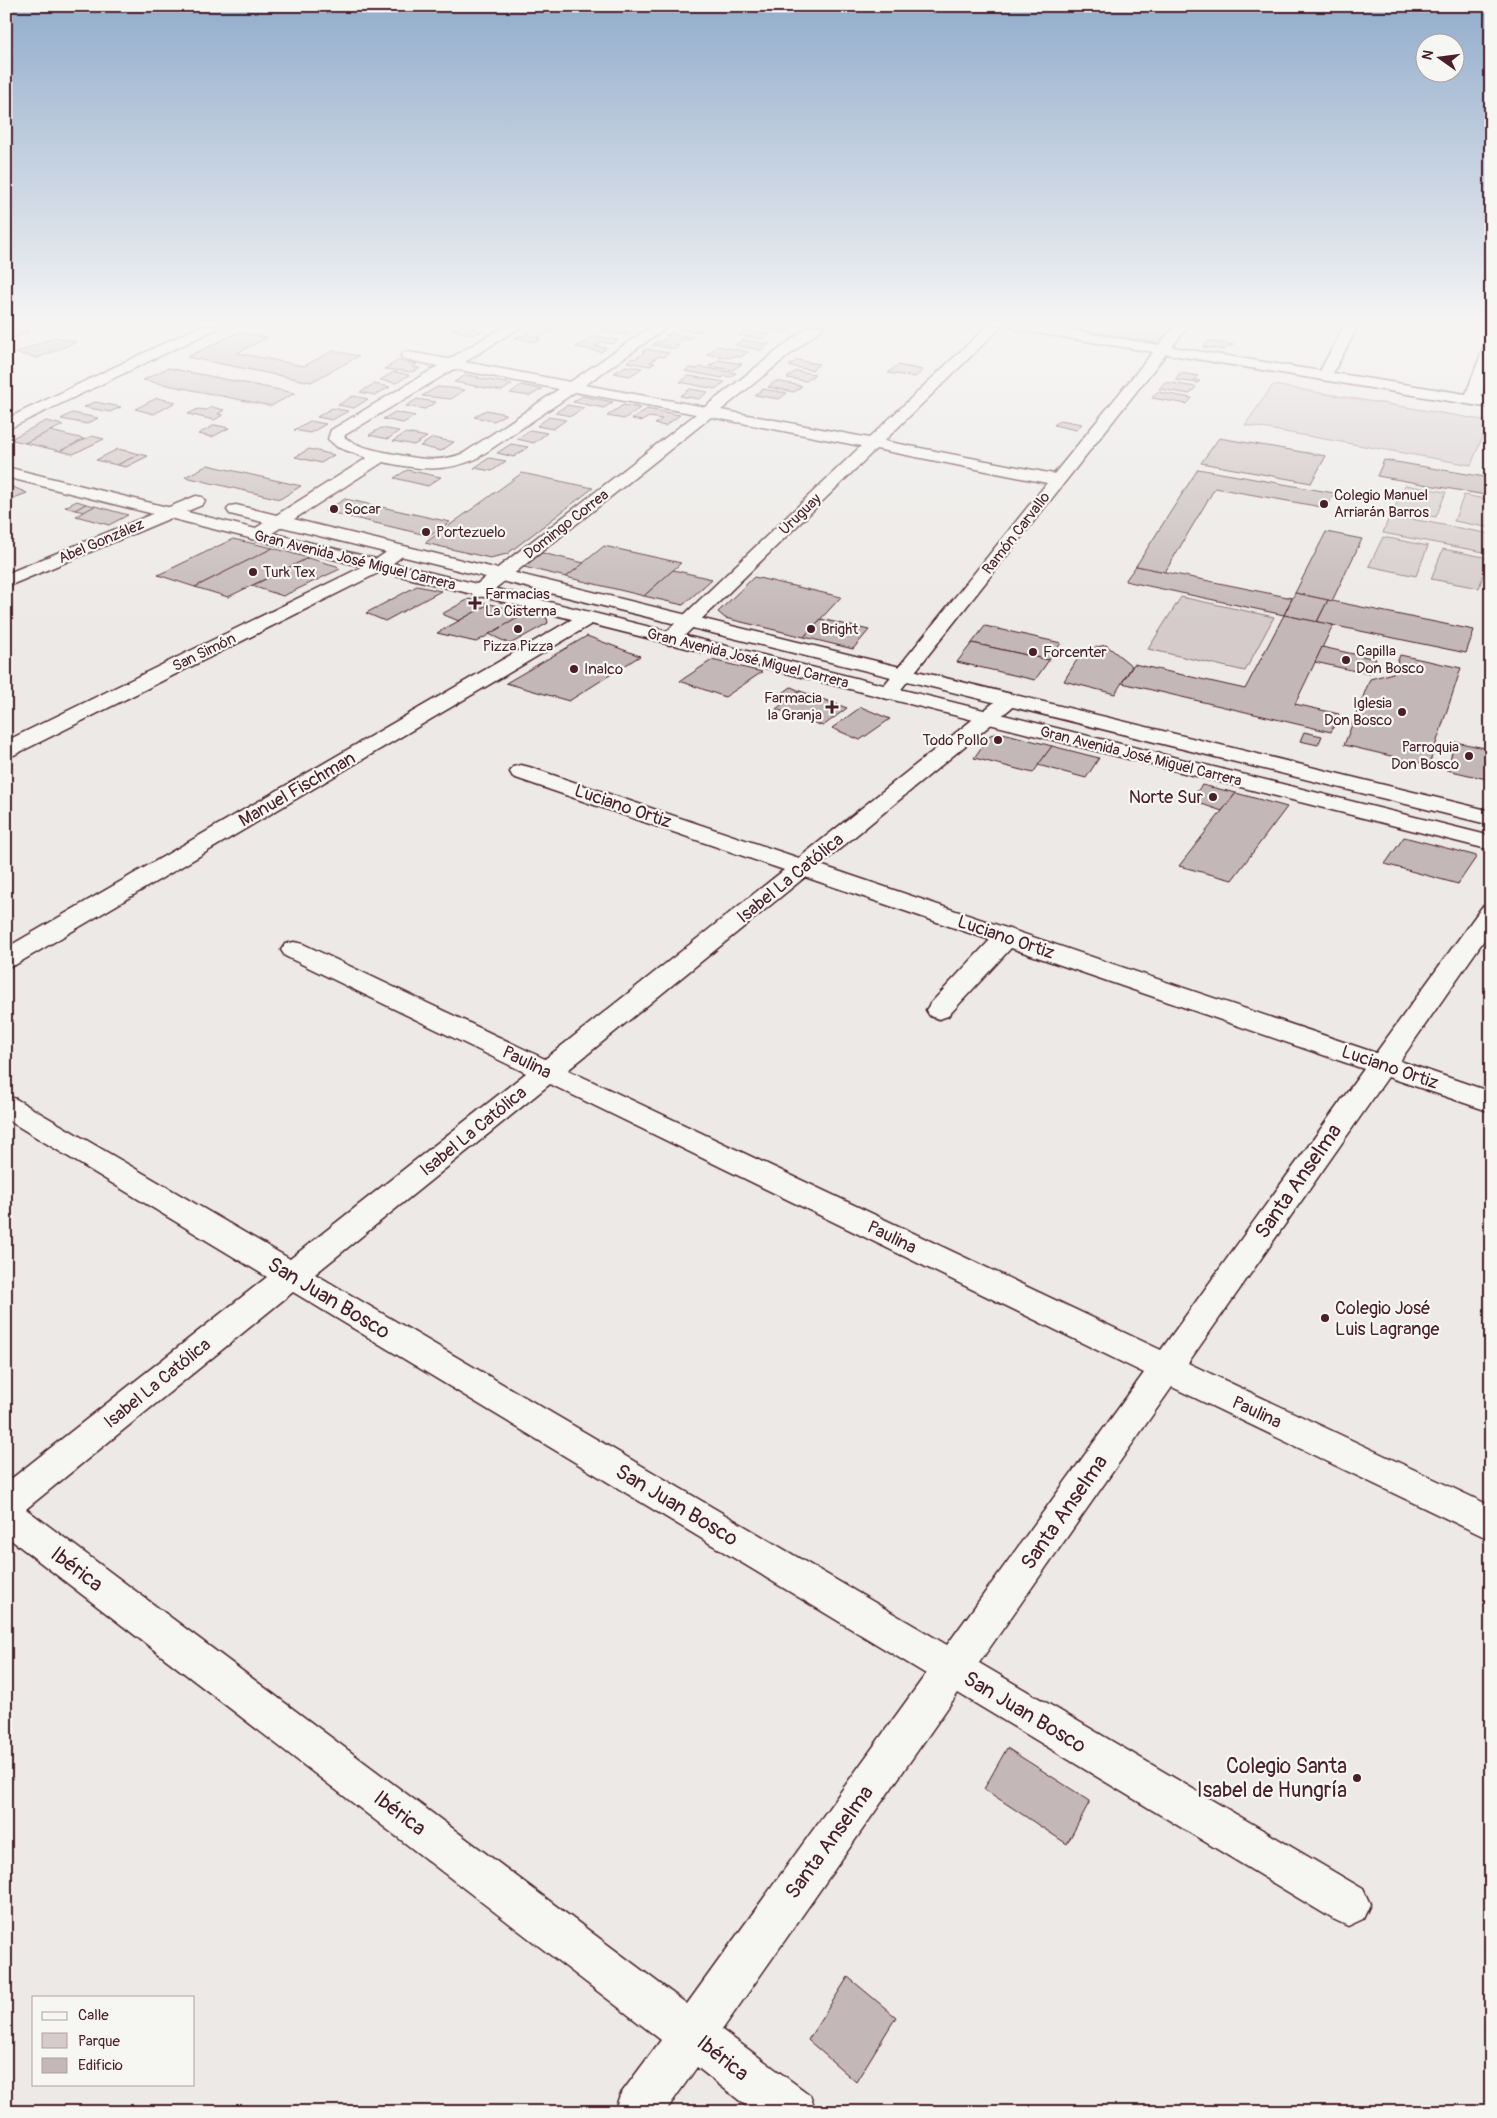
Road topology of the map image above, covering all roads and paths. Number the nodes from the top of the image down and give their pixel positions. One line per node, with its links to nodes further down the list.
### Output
1 (353, 425): 8 (street)
2 (514, 425): 8 (street)
3 (693, 425): 18 (street, Domingo Correa)
4 (777, 425): 7 (street)
5 (892, 425): 7 (street, Uruguay)
6 (1102, 425): 10 (street, Ramón Carvallo)
7 (873, 443): 10 (street); 22 (street, Uruguay)
8 (382, 456): 14 (street)
9 (6, 472): 13 (street, Gran Avenida José Miguel Carrera)
10 (1058, 480): 24 (street, Ramón Carvallo)
11 (168, 494): 12 (street, Gran Avenida José Miguel Carrera)
12 (196, 501): 13 (street, Abel González); 14 (street, Gran Avenida José Miguel Carrera)
13 (167, 513): 15 (street, Gran Avenida José Miguel Carrera); 19 (street, Abel González)
14 (279, 521): 15 (street); 16 (street, Gran Avenida José Miguel Carrera)
15 (257, 535): 17 (street, Gran Avenida José Miguel Carrera)
16 (400, 551): 17 (street, San Simón); 18 (street, Gran Avenida José Miguel Carrera)
17 (378, 566): 20 (street, Gran Avenida José Miguel Carrera); 28 (street, San Simón)
18 (500, 575): 20 (street, Domingo Correa); 22 (street, Gran Avenida José Miguel Carrera)
19 (6, 581)
20 (480, 591): 21 (street, Gran Avenida José Miguel Carrera)
21 (588, 618): 23 (street, Gran Avenida José Miguel Carrera); 36 (street, Manuel Fischman)
22 (688, 621): 23 (street, Uruguay); 24 (street, Gran Avenida José Miguel Carrera)
23 (670, 639): 25 (street, Gran Avenida José Miguel Carrera)
24 (904, 674): 25 (street, Ramón Carvallo); 26 (street, Gran Avenida José Miguel Carrera)
25 (888, 693): 27 (street, Gran Avenida José Miguel Carrera)
26 (1009, 700): 27 (street, Isabel La Católica); 30 (street, Gran Avenida José Miguel Carrera)
27 (988, 718): 31 (street, Gran Avenida José Miguel Carrera); 32 (street, Isabel La Católica)
28 (6, 750)
29 (521, 772): 32 (street, Luciano Ortiz)
30 (1491, 818)
31 (1491, 843)
32 (803, 868): 34 (street, Luciano Ortiz); 39 (street, Isabel La Católica)
33 (1491, 912): 38 (street, Santa Anselma)
34 (1007, 937): 37 (street); 38 (street, Luciano Ortiz)
35 (294, 950): 39 (street, Paulina)
36 (6, 959)
37 (939, 1010)
38 (1381, 1064): 40 (street, Luciano Ortiz); 43 (street, Santa Anselma)
39 (548, 1072): 42 (street, Isabel La Católica); 43 (street, Paulina)
40 (1491, 1102)
41 (6, 1106): 42 (street, San Juan Bosco)
42 (292, 1276): 44 (street, Isabel La Católica); 47 (street, San Juan Bosco)
43 (1165, 1368): 46 (street, Paulina); 47 (street, Santa Anselma)
44 (6, 1504)
45 (6, 1515): 49 (street, Ibérica)
46 (1491, 1524)
47 (953, 1669): 48 (street, San Juan Bosco); 49 (street, Santa Anselma)
48 (1348, 1904)
49 (692, 2034): 50 (street, Santa Anselma); 51 (street, Ibérica)
50 (637, 2112)
51 (793, 2112)

